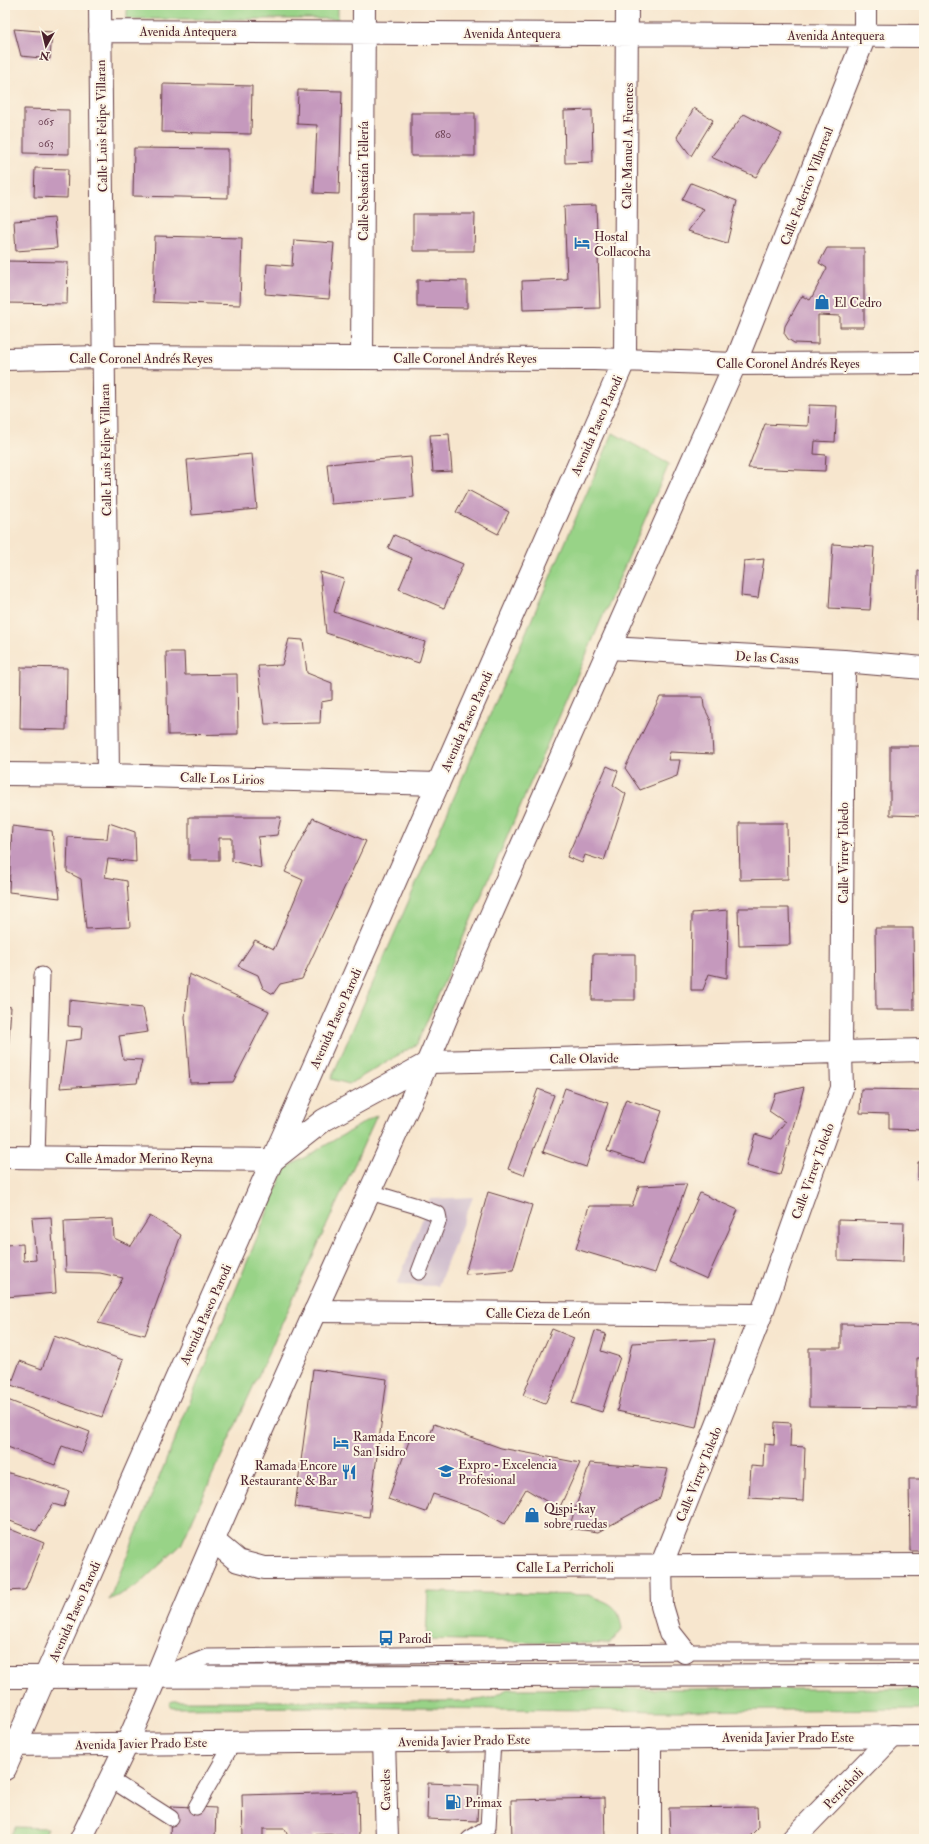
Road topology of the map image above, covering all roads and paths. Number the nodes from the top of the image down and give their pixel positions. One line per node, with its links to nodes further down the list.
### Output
1 (100, 5): 5 (street, Calle Luis Felipe Villaran)
2 (364, 5): 6 (street, Calle Sebastián Tellería)
3 (628, 5): 7 (street, Calle Manuel A. Fuentes)
4 (865, 5): 8 (street, Calle Federico Villarreal)
5 (100, 31): 6 (street, Avenida Antequera); 10 (street, Calle Luis Felipe Villaran)
6 (364, 32): 7 (street, Avenida Antequera); 11 (street, Calle Sebastián Tellería)
7 (628, 34): 8 (street, Avenida Antequera); 13 (street, Calle Manuel A. Fuentes)
8 (865, 36): 9 (street, Avenida Antequera); 15 (street, Calle Federico Villarreal)
9 (924, 36)
10 (104, 357): 11 (street, Calle Coronel Andrés Reyes); 12 (street, Calle Coronel Andrés Reyes); 20 (street, Calle Luis Felipe Villaran)
11 (362, 358): 13 (street, Calle Coronel Andrés Reyes)
12 (5, 359)
13 (625, 359): 15 (street, Calle Coronel Andrés Reyes); 21 (street, Avenida Paseo Parodi)
14 (924, 363): 15 (street, Calle Coronel Andrés Reyes)
15 (735, 364): 16 (street)
16 (609, 648): 17 (street, De las Casas); 25 (street)
17 (844, 661): 18 (street, De las Casas); 24 (street, Calle Virrey Toledo)
18 (924, 668)
19 (5, 774): 20 (street, Calle Los Lirios)
20 (108, 775): 21 (street, Calle Los Lirios)
21 (438, 784): 28 (street, Avenida Paseo Parodi)
22 (42, 975): 27 (lane)
23 (924, 1050): 24 (street, Calle Olavide)
24 (841, 1053): 25 (street, Calle Olavide); 32 (street, Calle Virrey Toledo)
25 (430, 1062): 28 (street, Calle Olavide); 29 (street)
26 (5, 1158): 27 (street, Calle Amador Merino Reyna)
27 (37, 1158): 28 (street, Calle Amador Merino Reyna)
28 (273, 1160): 40 (street, Avenida Paseo Parodi)
29 (370, 1192): 30 (lane); 31 (street)
30 (419, 1272)
31 (315, 1311): 32 (street, Calle Cieza de León); 33 (street)
32 (761, 1315): 35 (street, Calle Virrey Toledo)
33 (214, 1541): 35 (street, Calle La Perricholi); 41 (street)
34 (924, 1565): 35 (street, Calle La Perricholi)
35 (661, 1566): 36 (street, Calle Virrey Toledo)
36 (685, 1652): 37 (lane); 41 (lane)
37 (924, 1652)
38 (924, 1675): 41 (street)
39 (5, 1677): 40 (street)
40 (45, 1677): 41 (street); 49 (street, Avenida Paseo Parodi)
41 (156, 1677): 48 (street)
42 (893, 1736): 43 (street, Avenida Javier Prado Este); 44 (street, Avenida Javier Prado Este); 58 (street, Perricholi)
43 (924, 1736)
44 (650, 1738): 45 (street, Avenida Javier Prado Este); 57 (street)
45 (493, 1740): 46 (street, Avenida Javier Prado Este); 56 (lane)
46 (384, 1741): 47 (street, Avenida Javier Prado Este); 55 (street, Cavedes)
47 (233, 1743): 48 (street, Avenida Javier Prado Este); 52 (lane)
48 (127, 1744): 49 (street, Avenida Javier Prado Este); 51 (street)
49 (10, 1745): 50 (street, Avenida Paseo Parodi)
50 (5, 1769)
51 (110, 1779): 53 (lane); 54 (street)
52 (196, 1807)
53 (171, 1818)
54 (81, 1839)
55 (387, 1839)
56 (469, 1839)
57 (650, 1839)
58 (793, 1839)

